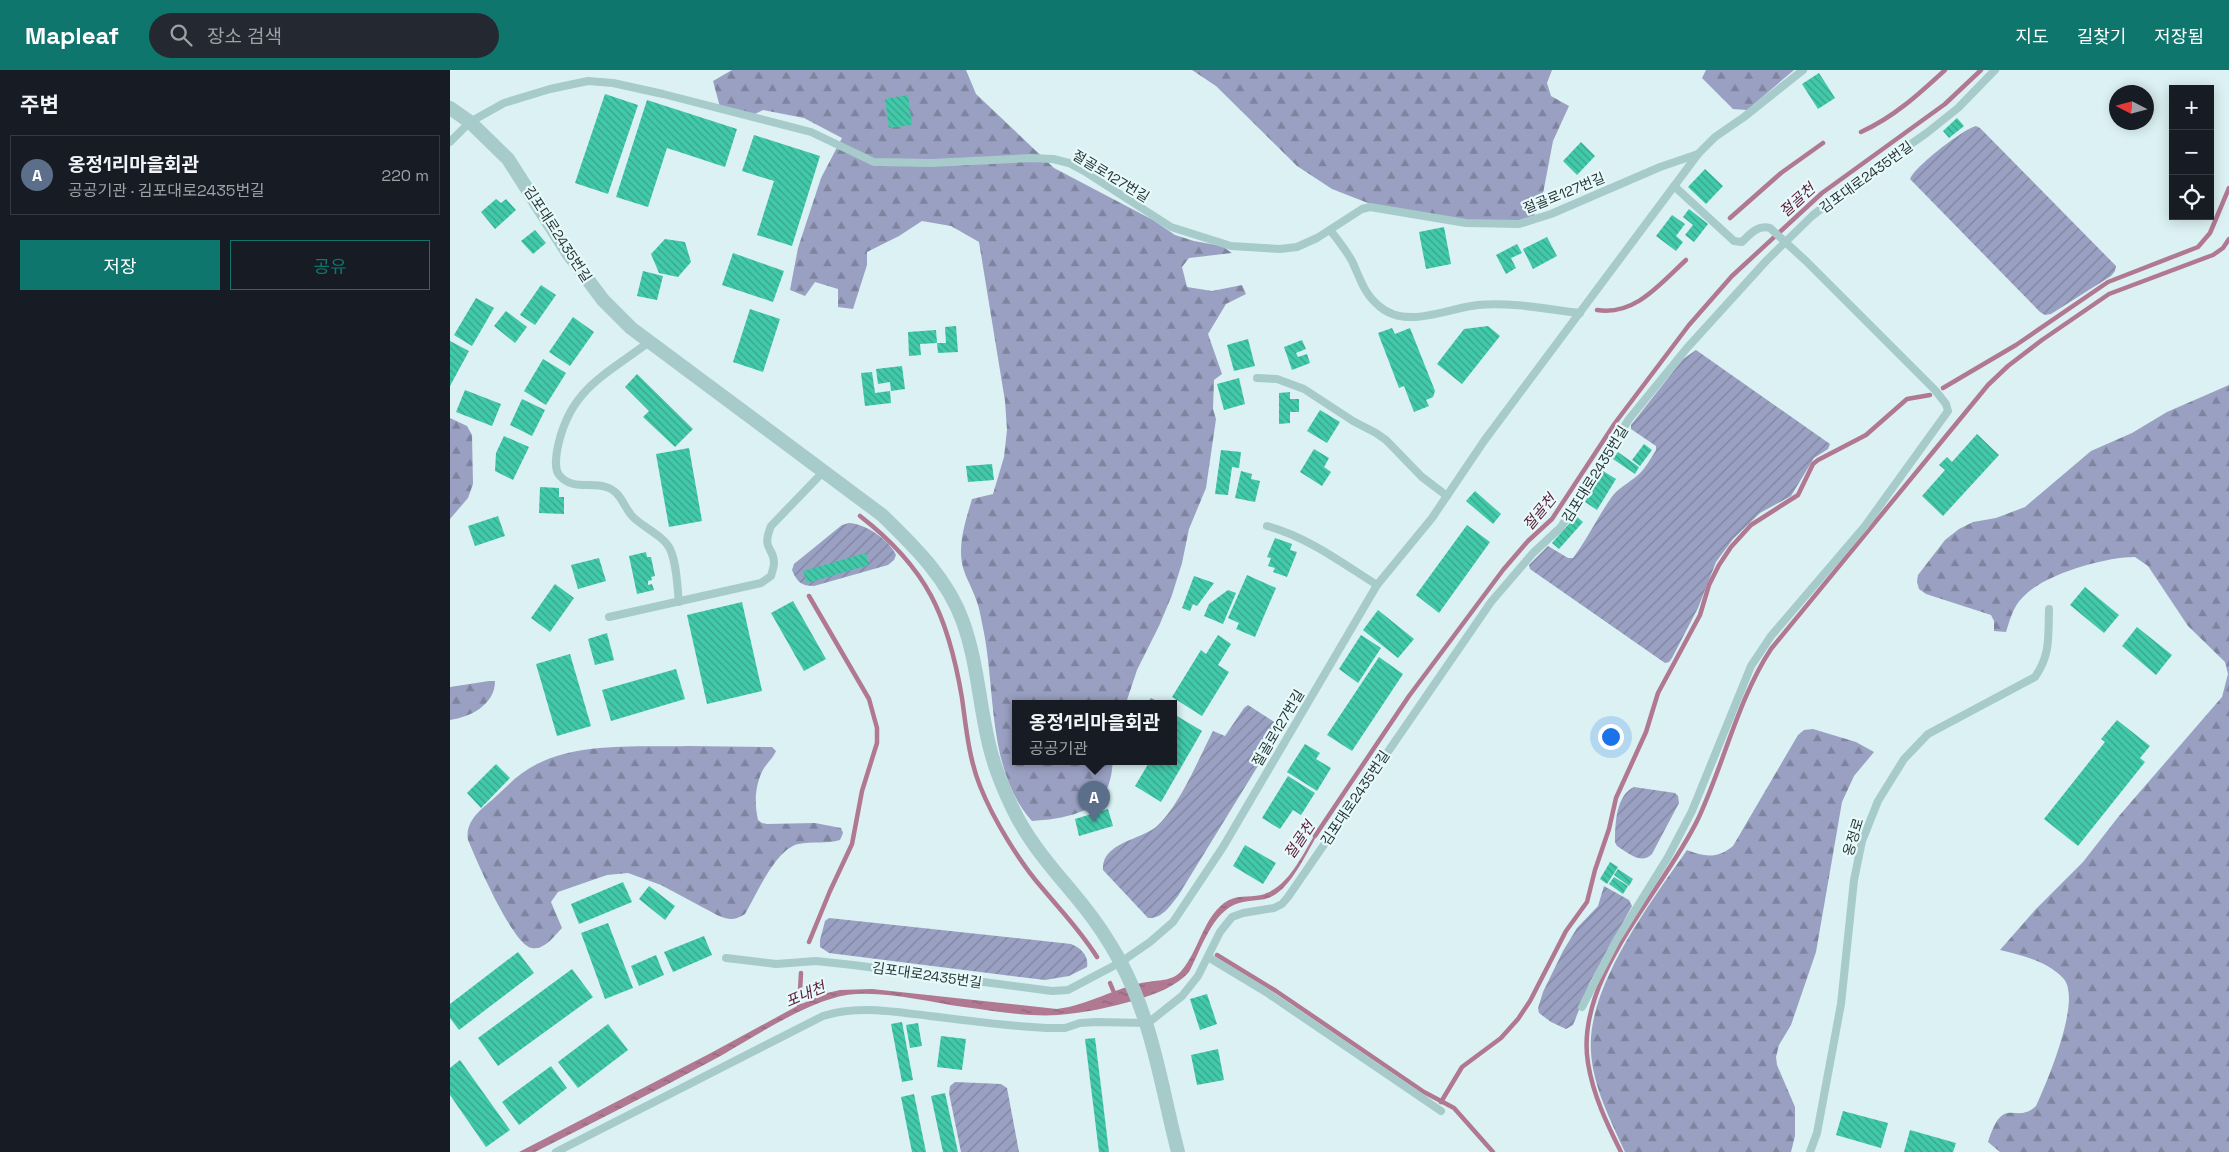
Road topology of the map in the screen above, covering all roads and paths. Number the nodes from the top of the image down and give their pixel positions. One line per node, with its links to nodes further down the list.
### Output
1 (1803, 70): 6 (lane, 절골로127번길)
2 (1995, 70): 9 (lane, 김포대로2435번길)
3 (450, 108): 4 (street, 김포대로2435번길)
4 (470, 122): 5 (lane); 8 (lane, 절골로127번길); 11 (street, 김포대로2435번길)
5 (450, 142)
6 (1698, 154): 7 (lane, 절골로127번길); 8 (lane, 절골로127번길)
7 (1674, 186): 9 (lane); 10 (lane, 절골로127번길)
8 (1330, 230): 10 (lane)
9 (1783, 242): 20 (lane, 김포대로2435번길); 23 (lane)
10 (1580, 313): 14 (lane, 절골로127번길)
11 (649, 342): 13 (street, 김포대로2435번길); 17 (lane)
12 (1257, 378): 14 (lane)
13 (824, 471): 17 (lane); 22 (street, 김포대로2435번길)
14 (1447, 496): 16 (lane, 절골로127번길)
15 (1267, 526): 16 (lane)
16 (1377, 585): 22 (lane, 절골로127번길)
17 (680, 602): 19 (lane)
18 (2049, 609): 28 (lane, 옹정로)
19 (609, 617)
20 (1208, 957): 24 (lane, 김포대로2435번길); 25 (lane)
21 (726, 958): 22 (lane, 김포대로2435번길)
22 (1123, 968): 24 (street, 김포대로2435번길)
23 (1582, 1007)
24 (1148, 1023): 26 (lane); 27 (street, 김포대로2435번길)
25 (1441, 1111)
26 (556, 1152)
27 (1178, 1152)
28 (1810, 1152)

